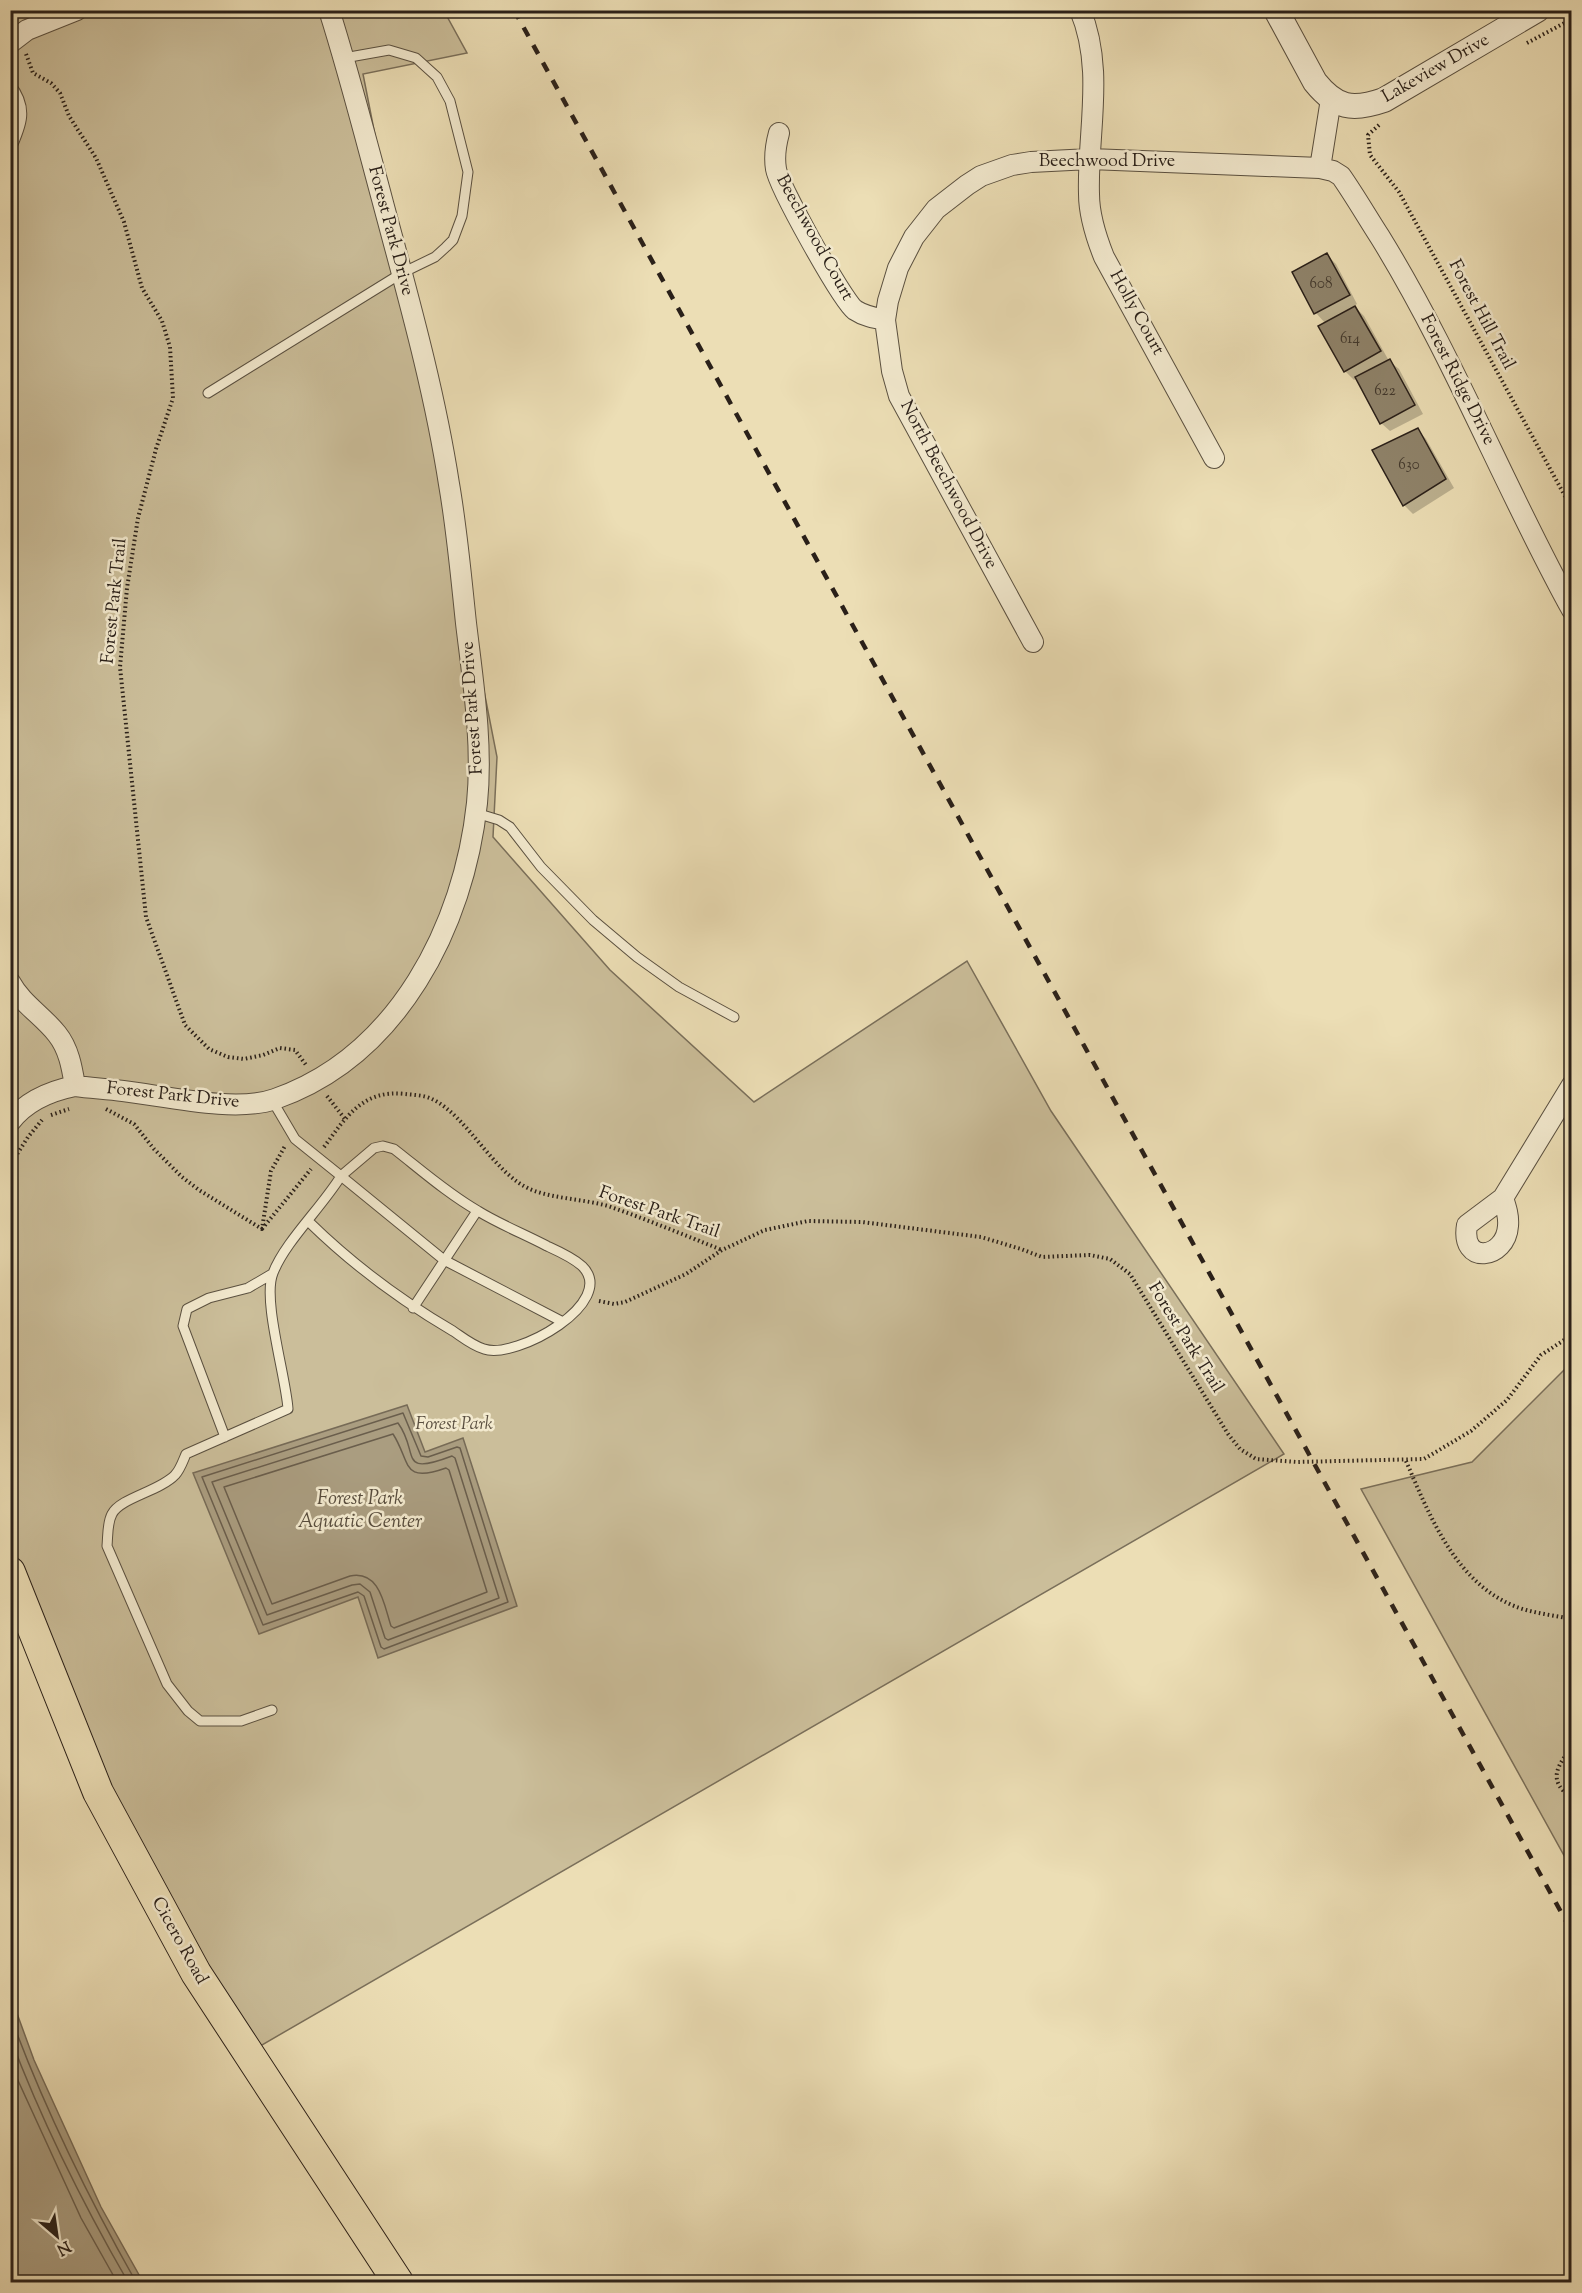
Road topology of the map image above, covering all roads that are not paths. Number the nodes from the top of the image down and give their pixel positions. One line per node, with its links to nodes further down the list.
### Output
1 (77, 10): 6 (street)
2 (329, 10): 7 (street, Forest Park Drive)
3 (1080, 10): 12 (street, Holly Court)
4 (1276, 10): 9 (street)
5 (1537, 10): 9 (street, Lakeview Drive)
6 (16, 39)
7 (344, 58): 14 (street, Forest Park Drive); 14 (lane)
8 (10, 84): 11 (lane)
9 (1331, 99): 13 (street)
10 (778, 133): 15 (street, Beechwood Court)
11 (10, 151)
12 (1090, 159): 13 (street, Beechwood Drive); 15 (street, Beechwood Drive); 17 (street, Holly Court)
13 (1320, 168): 18 (street, Forest Ridge Drive)
14 (402, 273): 16 (lane); 20 (street, Forest Park Drive)
15 (885, 320): 19 (street, North Beechwood Drive)
16 (208, 393)
17 (1214, 458)
18 (1572, 610)
19 (1033, 642)
20 (476, 813): 22 (lane); 25 (street, Forest Park Drive)
21 (10, 982): 24 (street)
22 (734, 1017)
23 (1572, 1085): 28 (street)
24 (75, 1086): 25 (street, Forest Park Drive); 26 (street, Forest Park Drive)
25 (272, 1100): 27 (lane)
26 (10, 1122)
27 (340, 1176): 29 (lane); 30 (lane); 31 (lane)
28 (1503, 1198)
29 (477, 1211): 31 (lane); 34 (lane)
30 (309, 1221): 32 (lane); 33 (lane)
31 (444, 1260): 33 (lane); 34 (lane)
32 (272, 1274): 35 (lane); 35 (lane)
33 (413, 1308): 34 (lane)
34 (561, 1322)
35 (225, 1437): 37 (lane)
36 (10, 1572): 38 (main road, Cicero Road)
37 (272, 1710)
38 (398, 2283)

